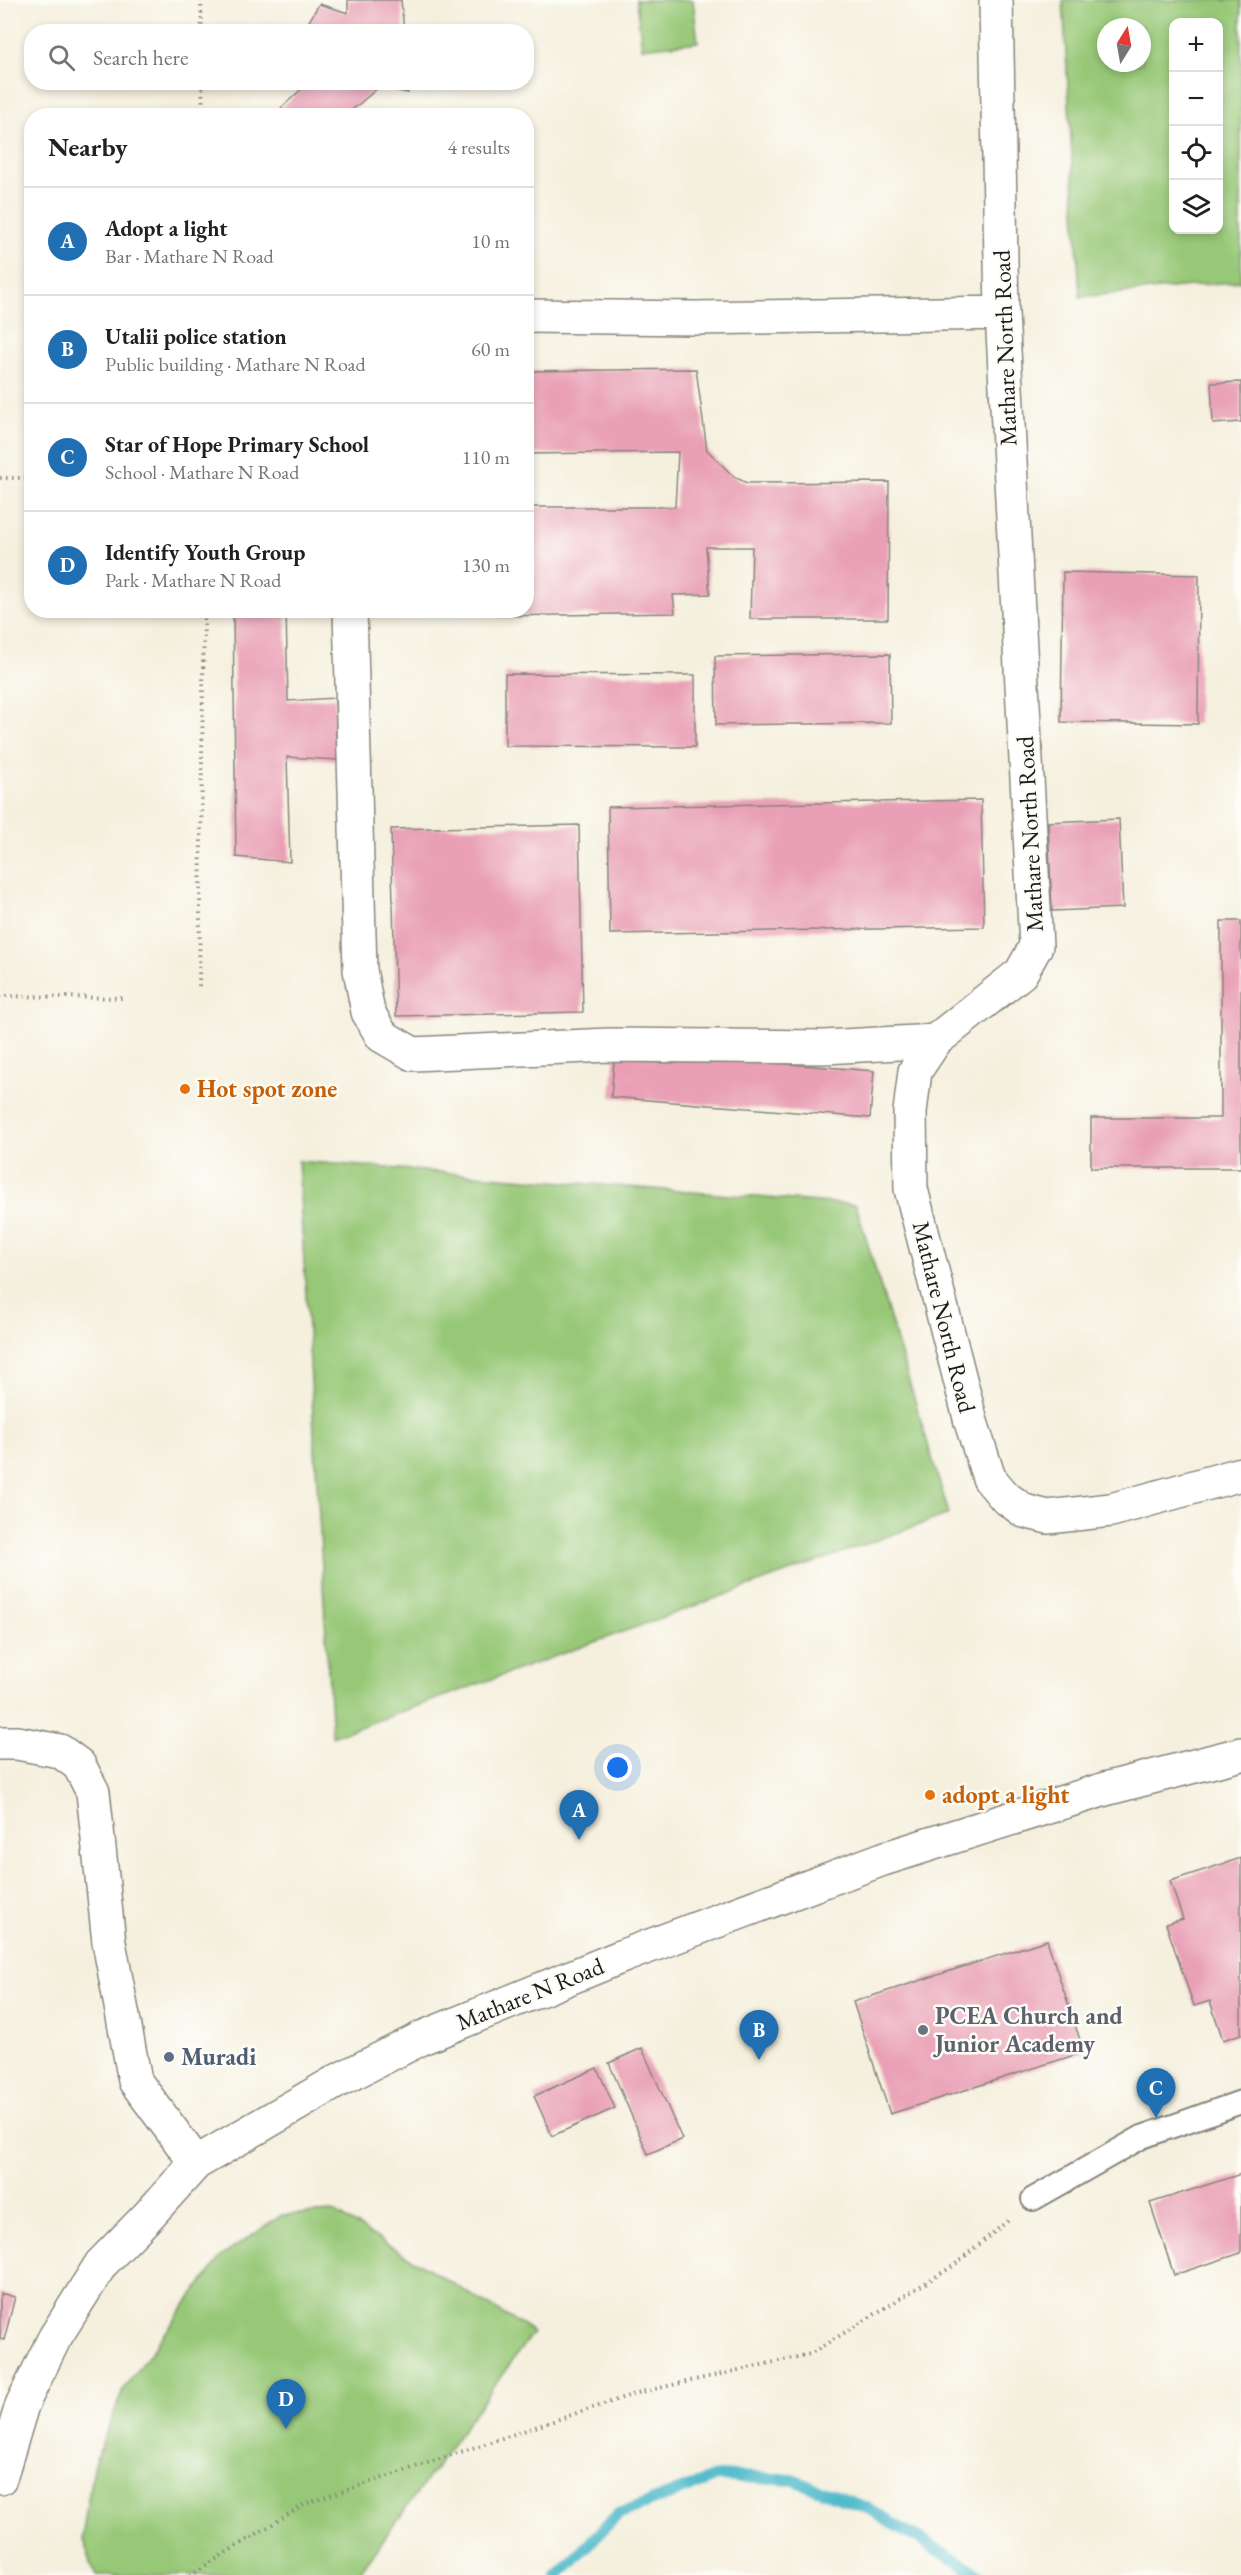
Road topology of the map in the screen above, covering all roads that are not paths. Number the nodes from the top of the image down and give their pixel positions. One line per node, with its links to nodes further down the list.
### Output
1 (996, 0): 2 (street, Mathare North Road)
2 (1002, 313): 3 (street); 5 (street, Mathare North Road)
3 (534, 316)
4 (350, 618): 5 (street)
5 (935, 1041): 6 (street, Mathare North Road)
6 (1241, 1474)
7 (0, 1743): 10 (street)
8 (1241, 1754): 10 (street, Mathare N Road)
9 (1241, 2102): 11 (lane)
10 (196, 2163): 12 (street, Mathare N Road)
11 (1033, 2199)
12 (0, 2478)

